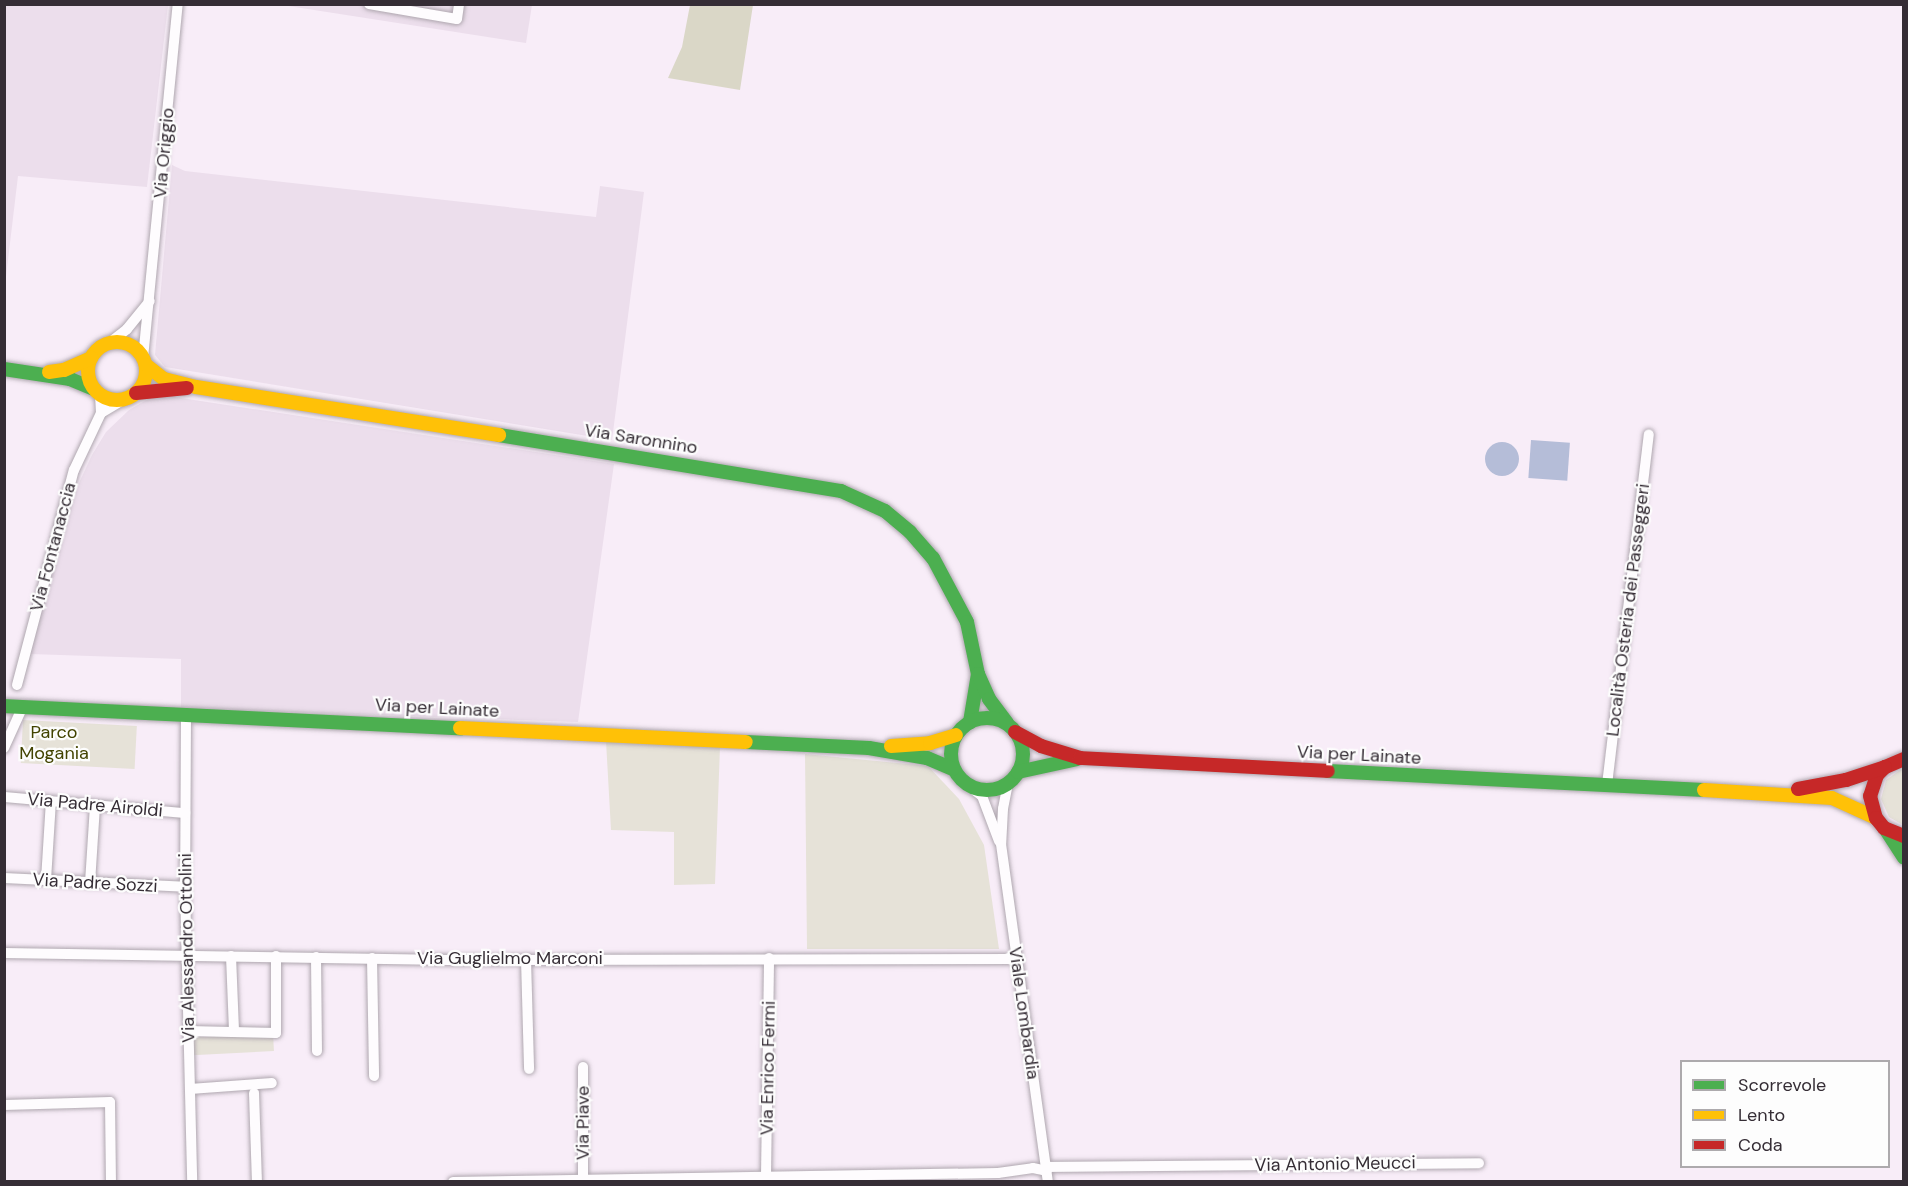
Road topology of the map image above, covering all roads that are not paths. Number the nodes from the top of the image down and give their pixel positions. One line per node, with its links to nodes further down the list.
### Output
1 (178, 4): 4 (street, Via Origgio)
2 (369, 4): 3 (street)
3 (459, 4)
4 (151, 301): 5 (street); 7 (street, Via Origgio)
5 (108, 344): 6 (main road); 7 (main road)
6 (91, 358): 9 (main road); 11 (main road)
7 (144, 362): 10 (main road, Via Saronnino); 12 (main road)
8 (4, 369): 9 (main road)
9 (34, 373): 11 (main road)
10 (196, 387): 12 (main road, Via Saronnino); 16 (main road, Via Saronnino)
11 (97, 392): 13 (main road); 14 (street, Via Fontanaccia)
12 (136, 393): 13 (main road)
13 (123, 400): 14 (street)
14 (101, 413): 17 (street, Via Fontanaccia)
15 (1649, 435): 34 (street, Località Osteria dei Passeggeri)
16 (978, 674): 21 (main road, Via Saronnino); 22 (main road, Via Saronnino)
17 (17, 685)
18 (4, 706): 19 (main road, Via per Lainate)
19 (23, 706): 20 (main road, Via per Lainate); 25 (street)
20 (186, 715): 26 (main road, Via per Lainate); 39 (street, Via Alessandro Ottolini)
21 (970, 722): 22 (main road); 23 (main road)
22 (1012, 729): 27 (main road, Via per Lainate); 31 (main road)
23 (956, 735): 26 (main road, Via per Lainate); 30 (main road)
24 (4, 740): 25 (street)
25 (5, 747)
26 (869, 748): 30 (main road, Via per Lainate)
27 (1080, 758): 31 (main road, Via per Lainate); 34 (main road, Via per Lainate)
28 (1904, 759): 29 (main road)
29 (1885, 767): 35 (main road); 40 (main road)
30 (953, 769): 33 (main road)
31 (1018, 772): 32 (main road)
32 (1008, 783): 33 (main road); 42 (street, Viale Lombardia)
33 (966, 784): 42 (street, Viale Lombardia)
34 (1607, 785): 35 (main road, Via per Lainate)
35 (1774, 793): 40 (main road)
36 (4, 798): 37 (street, Via Padre Airoldi)
37 (51, 801): 38 (street, Via Padre Airoldi); 45 (street)
38 (95, 805): 39 (street, Via Padre Airoldi); 46 (street)
39 (185, 813): 47 (street, Via Alessandro Ottolini)
40 (1880, 823): 41 (main road); 43 (main road)
41 (1904, 836)
42 (1000, 844): 55 (street, Viale Lombardia)
43 (1904, 858)
44 (4, 878): 45 (street, Via Padre Sozzi)
45 (46, 880): 46 (street, Via Padre Sozzi)
46 (90, 883): 47 (street, Via Padre Sozzi)
47 (184, 888): 49 (street, Via Alessandro Ottolini)
48 (4, 953): 49 (street, Via Guglielmo Marconi)
49 (186, 955): 50 (street, Via Guglielmo Marconi); 57 (street, Via Alessandro Ottolini)
50 (231, 956): 51 (street, Via Guglielmo Marconi); 58 (street)
51 (276, 956): 52 (street, Via Guglielmo Marconi); 58 (street)
52 (316, 957): 53 (street, Via Guglielmo Marconi); 59 (street)
53 (372, 958): 56 (street, Via Guglielmo Marconi); 62 (street)
54 (769, 958): 55 (street, Via Guglielmo Marconi); 56 (street, Via Guglielmo Marconi); 69 (street, Via Enrico Fermi)
55 (1016, 958): 68 (street, Viale Lombardia)
56 (526, 959): 61 (street)
57 (188, 1031): 58 (street); 64 (street, Via Alessandro Ottolini)
58 (234, 1032)
59 (317, 1052)
60 (583, 1067): 71 (street, Via Piave)
61 (529, 1069)
62 (374, 1076)
63 (272, 1083): 64 (street)
64 (190, 1089): 73 (street, Via Alessandro Ottolini)
65 (254, 1093): 74 (street)
66 (4, 1105): 72 (street)
67 (1479, 1162): 68 (street, Via Antonio Meucci)
68 (1047, 1173): 69 (street, Via Antonio Meucci)
69 (766, 1177): 71 (street, Via Antonio Meucci)
70 (527, 1181): 71 (street, Via Antonio Meucci); 75 (street, Via Antonio Meucci)
71 (582, 1181)
72 (111, 1182)
73 (192, 1182)
74 (257, 1182)
75 (455, 1182)

